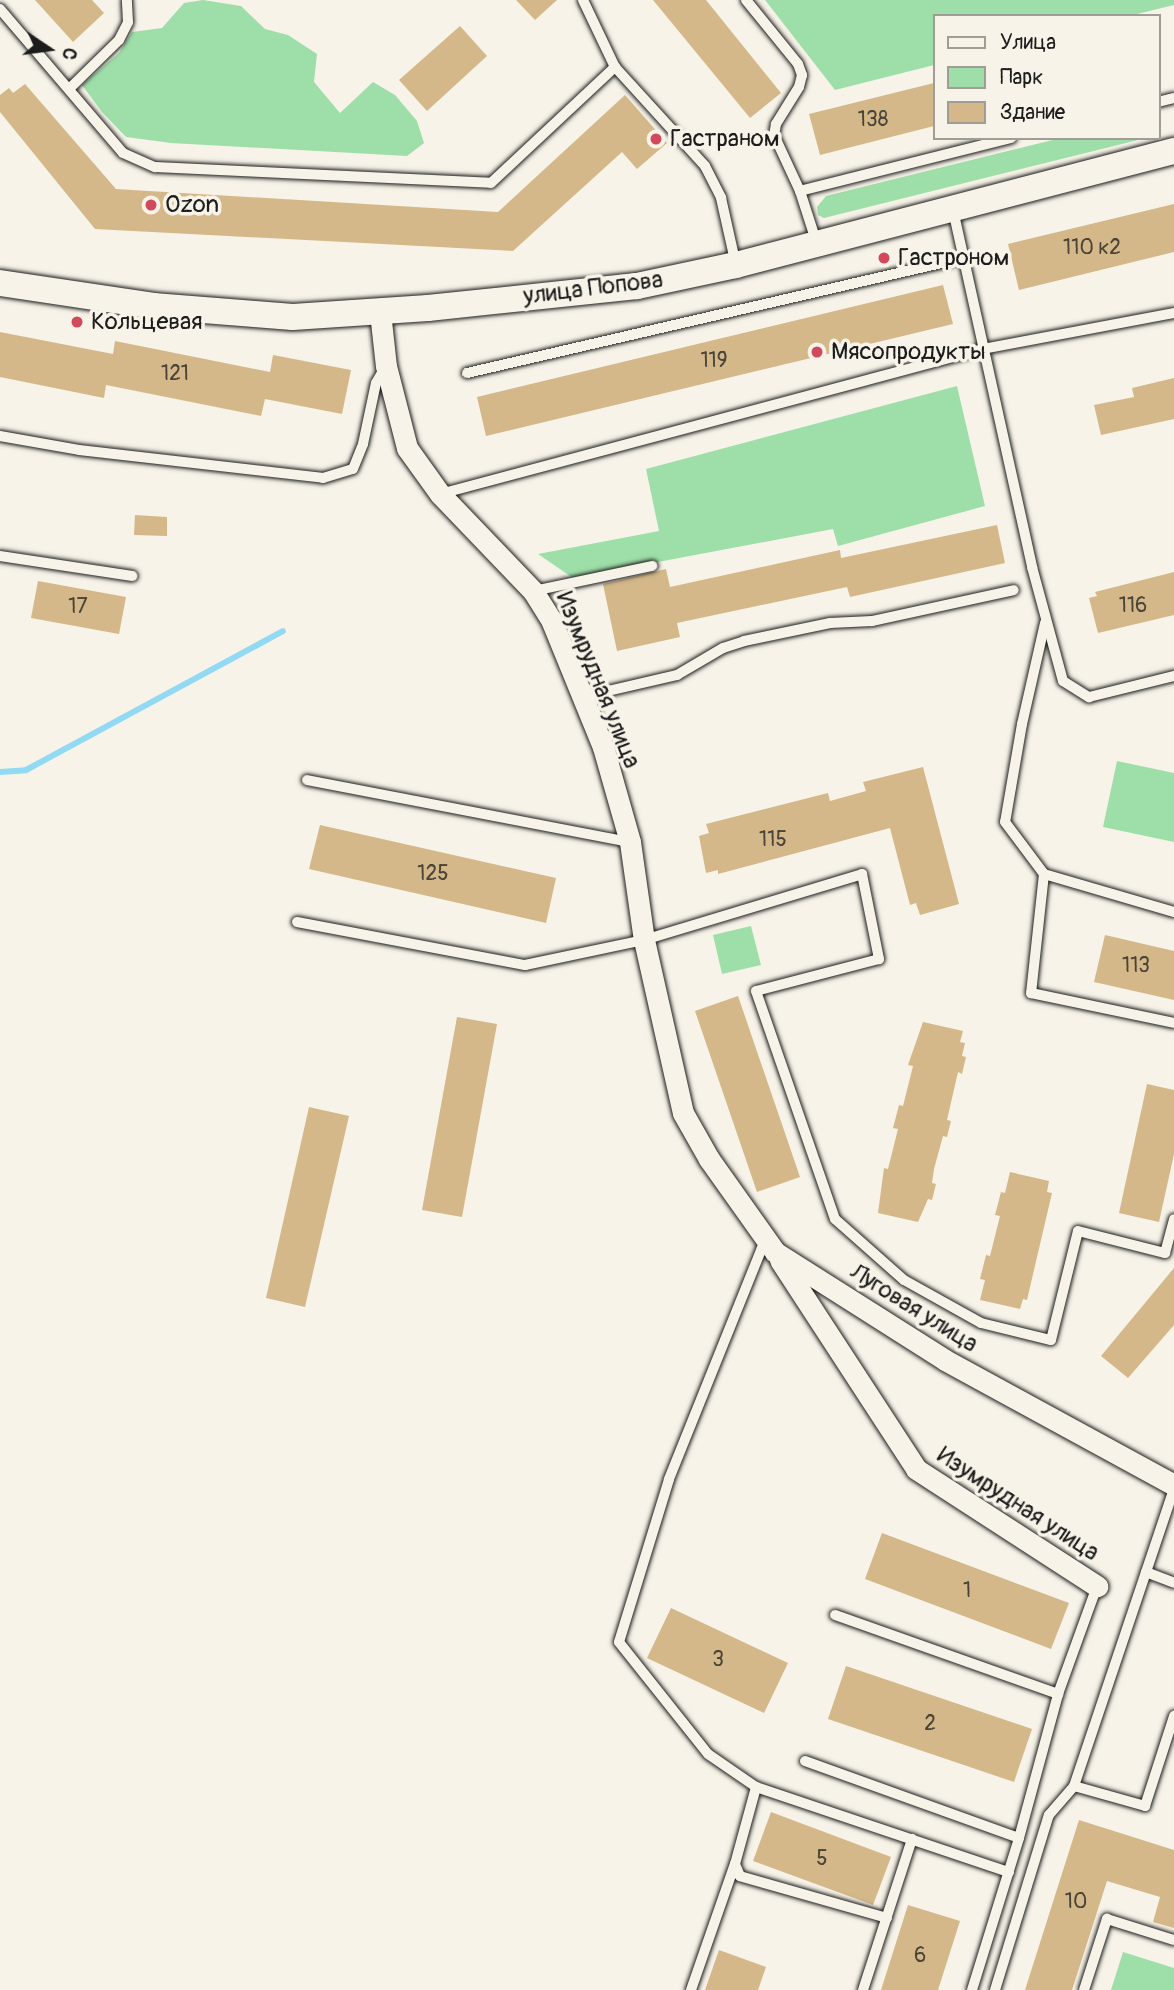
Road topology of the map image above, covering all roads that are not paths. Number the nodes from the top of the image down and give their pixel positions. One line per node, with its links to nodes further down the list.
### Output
1 (127, 0): 6 (lane)
2 (583, 0): 5 (lane)
3 (746, 0): 9 (lane)
4 (0, 9): 6 (lane)
5 (615, 67): 6 (lane); 13 (lane)
6 (69, 89)
7 (1003, 140): 9 (lane)
8 (1174, 151): 10 (street, улица Попова)
9 (800, 191): 11 (lane)
10 (953, 210): 11 (street, улица Попова); 12 (lane)
11 (817, 244): 13 (street, улица Попова)
12 (963, 258): 17 (lane); 19 (lane)
13 (736, 265): 15 (street, улица Попова)
14 (0, 283): 15 (street, улица Попова)
15 (380, 312): 18 (street, Изумрудная улица)
16 (1174, 313): 17 (lane)
17 (983, 349): 21 (lane); 27 (lane)
18 (386, 366): 20 (lane); 21 (street, Изумрудная улица)
19 (467, 373)
20 (0, 436)
21 (440, 494): 26 (street, Изумрудная улица)
22 (0, 556): 24 (lane)
23 (652, 566): 26 (lane)
24 (133, 576)
25 (1014, 590): 29 (lane)
26 (533, 591): 29 (street, Изумрудная улица)
27 (1046, 619): 28 (lane); 32 (lane)
28 (1174, 676)
29 (582, 697): 31 (street, Изумрудная улица)
30 (307, 780): 31 (lane)
31 (630, 842): 35 (street, Изумрудная улица)
32 (1044, 874): 33 (lane); 36 (lane)
33 (1174, 912)
34 (297, 922): 35 (lane)
35 (644, 940): 37 (street, Изумрудная улица); 38 (lane)
36 (1174, 1023)
37 (683, 1113): 39 (street, Луговая улица)
38 (1174, 1219)
39 (770, 1245): 40 (street, Луговая улица); 43 (street, Изумрудная улица); 49 (lane)
40 (1174, 1487): 41 (lane)
41 (1146, 1572): 42 (lane); 48 (lane)
42 (1174, 1583)
43 (1097, 1586): 45 (lane)
44 (835, 1615): 45 (lane)
45 (1058, 1694): 50 (lane)
46 (1174, 1716): 48 (lane)
47 (805, 1761): 50 (lane)
48 (1074, 1786): 59 (lane)
49 (756, 1787): 51 (lane); 52 (lane)
50 (1019, 1838): 53 (lane)
51 (912, 1839): 53 (lane); 54 (lane)
52 (735, 1864): 54 (lane); 56 (lane)
53 (1009, 1872): 58 (lane)
54 (887, 1917): 57 (lane)
55 (1174, 1940): 60 (lane)
56 (691, 1990)
57 (863, 1990)
58 (972, 1990)
59 (995, 1990)
60 (1084, 1990)

